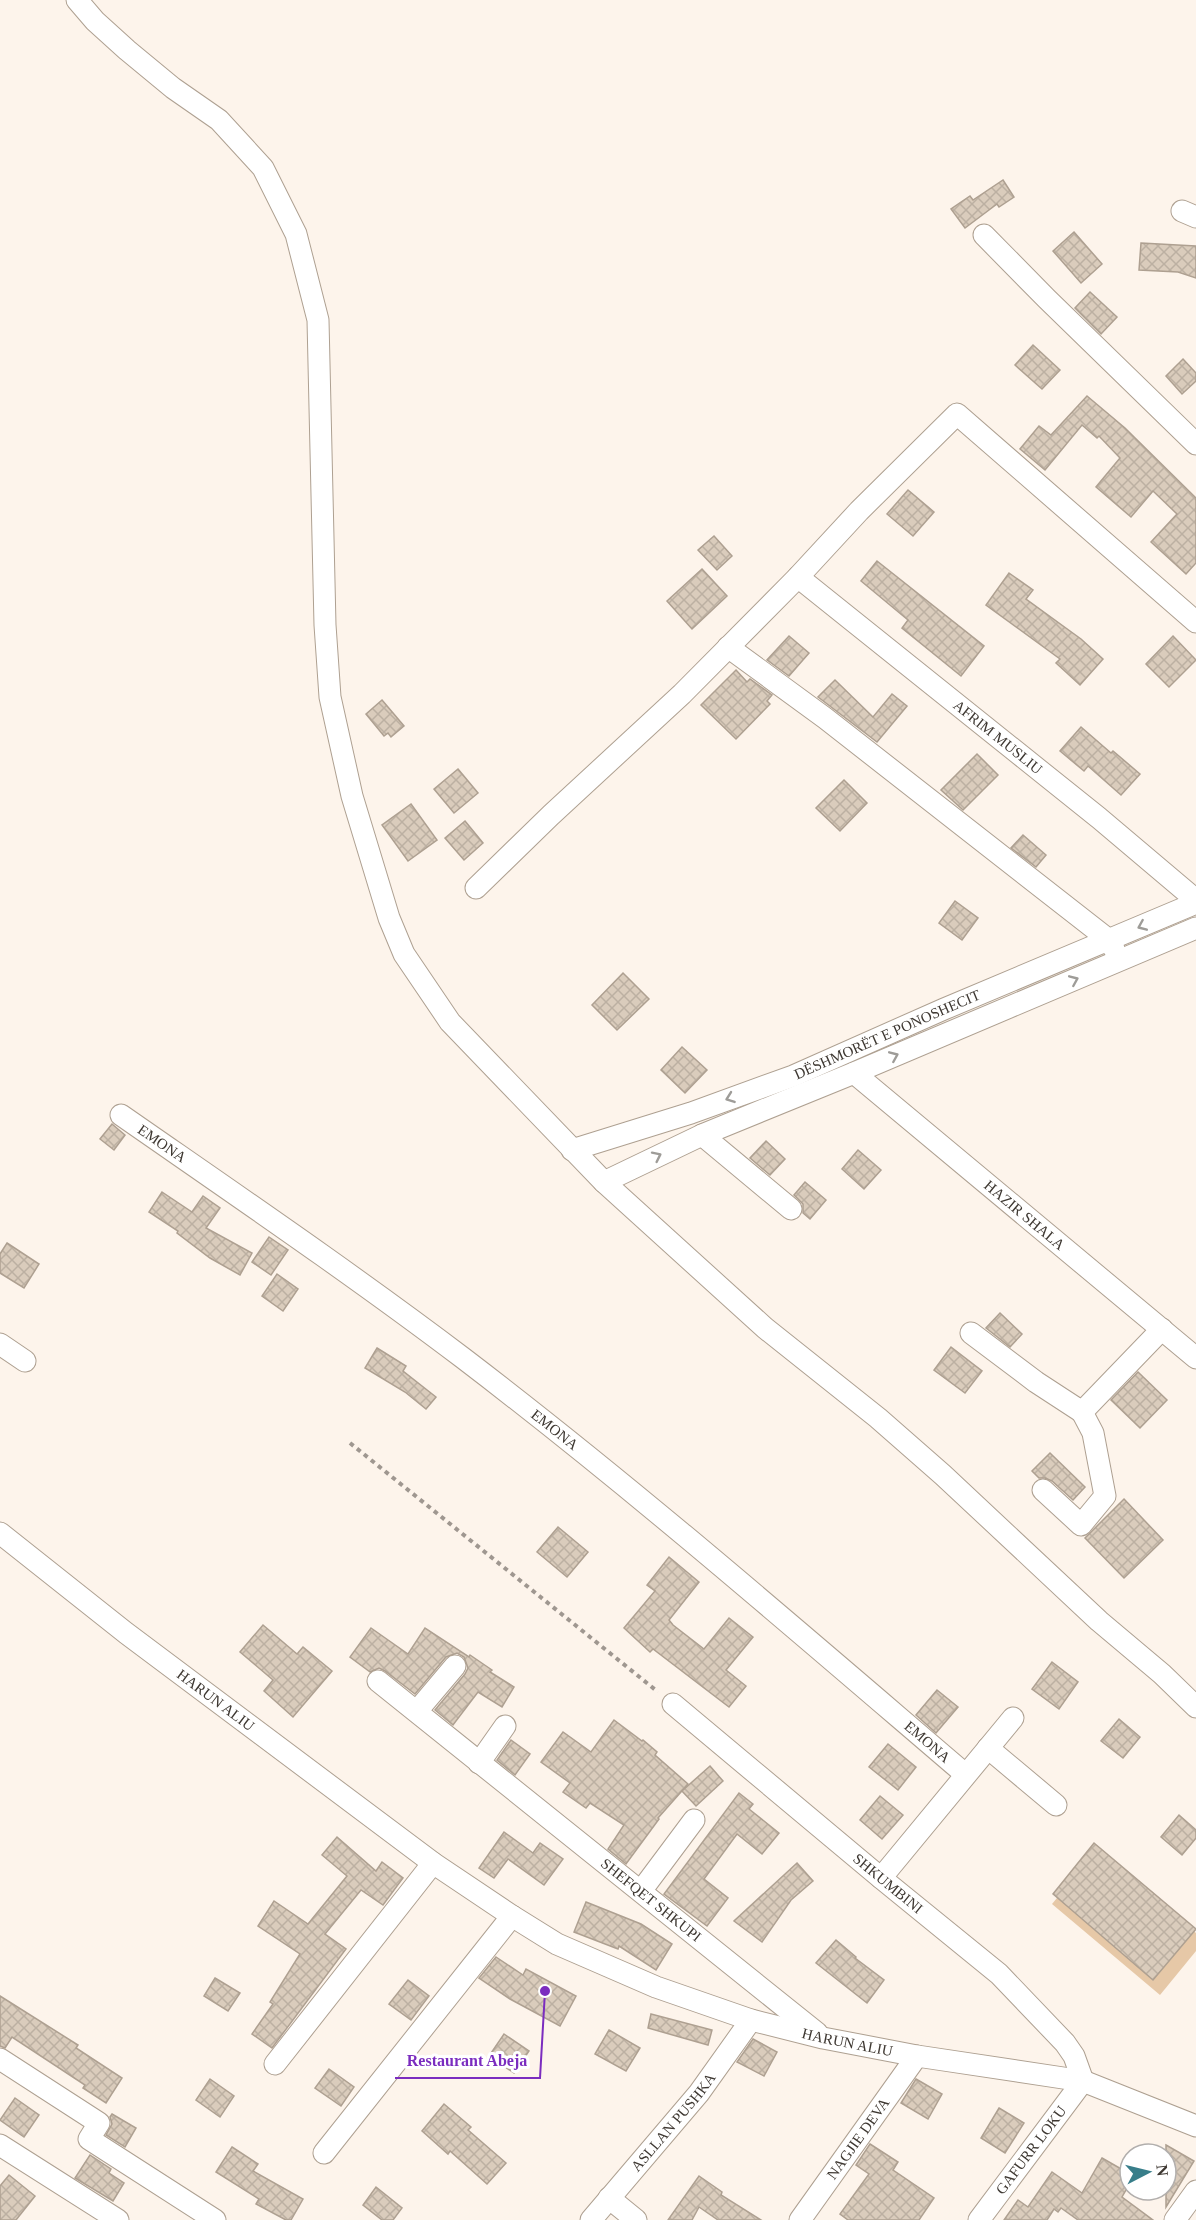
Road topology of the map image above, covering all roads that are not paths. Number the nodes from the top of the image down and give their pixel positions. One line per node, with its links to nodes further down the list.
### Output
1 (77, 0): 17 (street)
2 (984, 235): 3 (street)
3 (1196, 444)
4 (798, 577): 5 (street); 6 (street); 8 (street, AFRIM MUSLIU)
5 (1196, 622)
6 (728, 647): 7 (street); 10 (street)
7 (476, 888)
8 (1196, 902): 10 (street, DËSHMORËT E PONOSHECIT, one-way to 10)
9 (1196, 928): 11 (street, DËSHMORËT E PONOSHECIT)
10 (1109, 940): 11 (street); 13 (street, DËSHMORËT E PONOSHECIT)
11 (1121, 960): 12 (street, DËSHMORËT E PONOSHECIT, one-way to 11)
12 (854, 1073): 14 (street, DËSHMORËT E PONOSHECIT); 20 (street, HAZIR SHALA)
13 (760, 1088): 14 (street); 17 (street, DËSHMORËT E PONOSHECIT, one-way to 17)
14 (769, 1107): 16 (street, DËSHMORËT E PONOSHECIT)
15 (121, 1114): 37 (street, EMONA)
16 (702, 1135): 18 (street, DËSHMORËT E PONOSHECIT, one-way to 16); 19 (street)
17 (572, 1150): 18 (street)
18 (604, 1182): 31 (street)
19 (791, 1209)
20 (1162, 1329): 23 (street, HAZIR SHALA); 25 (street)
21 (971, 1333): 25 (street)
22 (0, 1344): 24 (street)
23 (1196, 1358)
24 (25, 1361)
25 (1082, 1412): 26 (street)
26 (1043, 1490)
27 (0, 1533): 40 (street, HARUN ALIU)
28 (454, 1666): 32 (street)
29 (378, 1681): 32 (street, SHEFQET SHKUPI)
30 (673, 1704): 41 (street, SHKUMBINI)
31 (1196, 1707)
32 (417, 1711): 36 (street, SHEFQET SHKUPI)
33 (1013, 1718): 35 (street, EMONA)
34 (505, 1726): 36 (street)
35 (988, 1748): 37 (street, EMONA); 38 (street)
36 (478, 1763): 42 (street, SHEFQET SHKUPI)
37 (965, 1774): 41 (street, EMONA)
38 (1056, 1805)
39 (694, 1820): 42 (street)
40 (433, 1863): 43 (street, HARUN ALIU); 48 (street)
41 (881, 1878): 49 (street, SHKUMBINI)
42 (641, 1892): 45 (street, SHEFQET SHKUPI)
43 (512, 1916): 44 (street, HARUN ALIU); 52 (street)
44 (751, 2020): 45 (street, HARUN ALIU); 54 (street, ASLLAN PUSHKA)
45 (823, 2038): 46 (street, HARUN ALIU)
46 (917, 2056): 49 (street, HARUN ALIU); 59 (street, NAGJIE DEVA)
47 (0, 2059): 56 (street)
48 (275, 2064)
49 (1083, 2081): 50 (street, HARUN ALIU); 60 (street, GAFURR LOKU)
50 (1196, 2126)
51 (0, 2145): 55 (street)
52 (324, 2153)
53 (1196, 2191): 61 (street)
54 (609, 2198): 57 (street, ASLLAN PUSHKA); 58 (street)
55 (118, 2220)
56 (215, 2220)
57 (591, 2220)
58 (636, 2220)
59 (800, 2220)
60 (979, 2220)
61 (1175, 2220)

